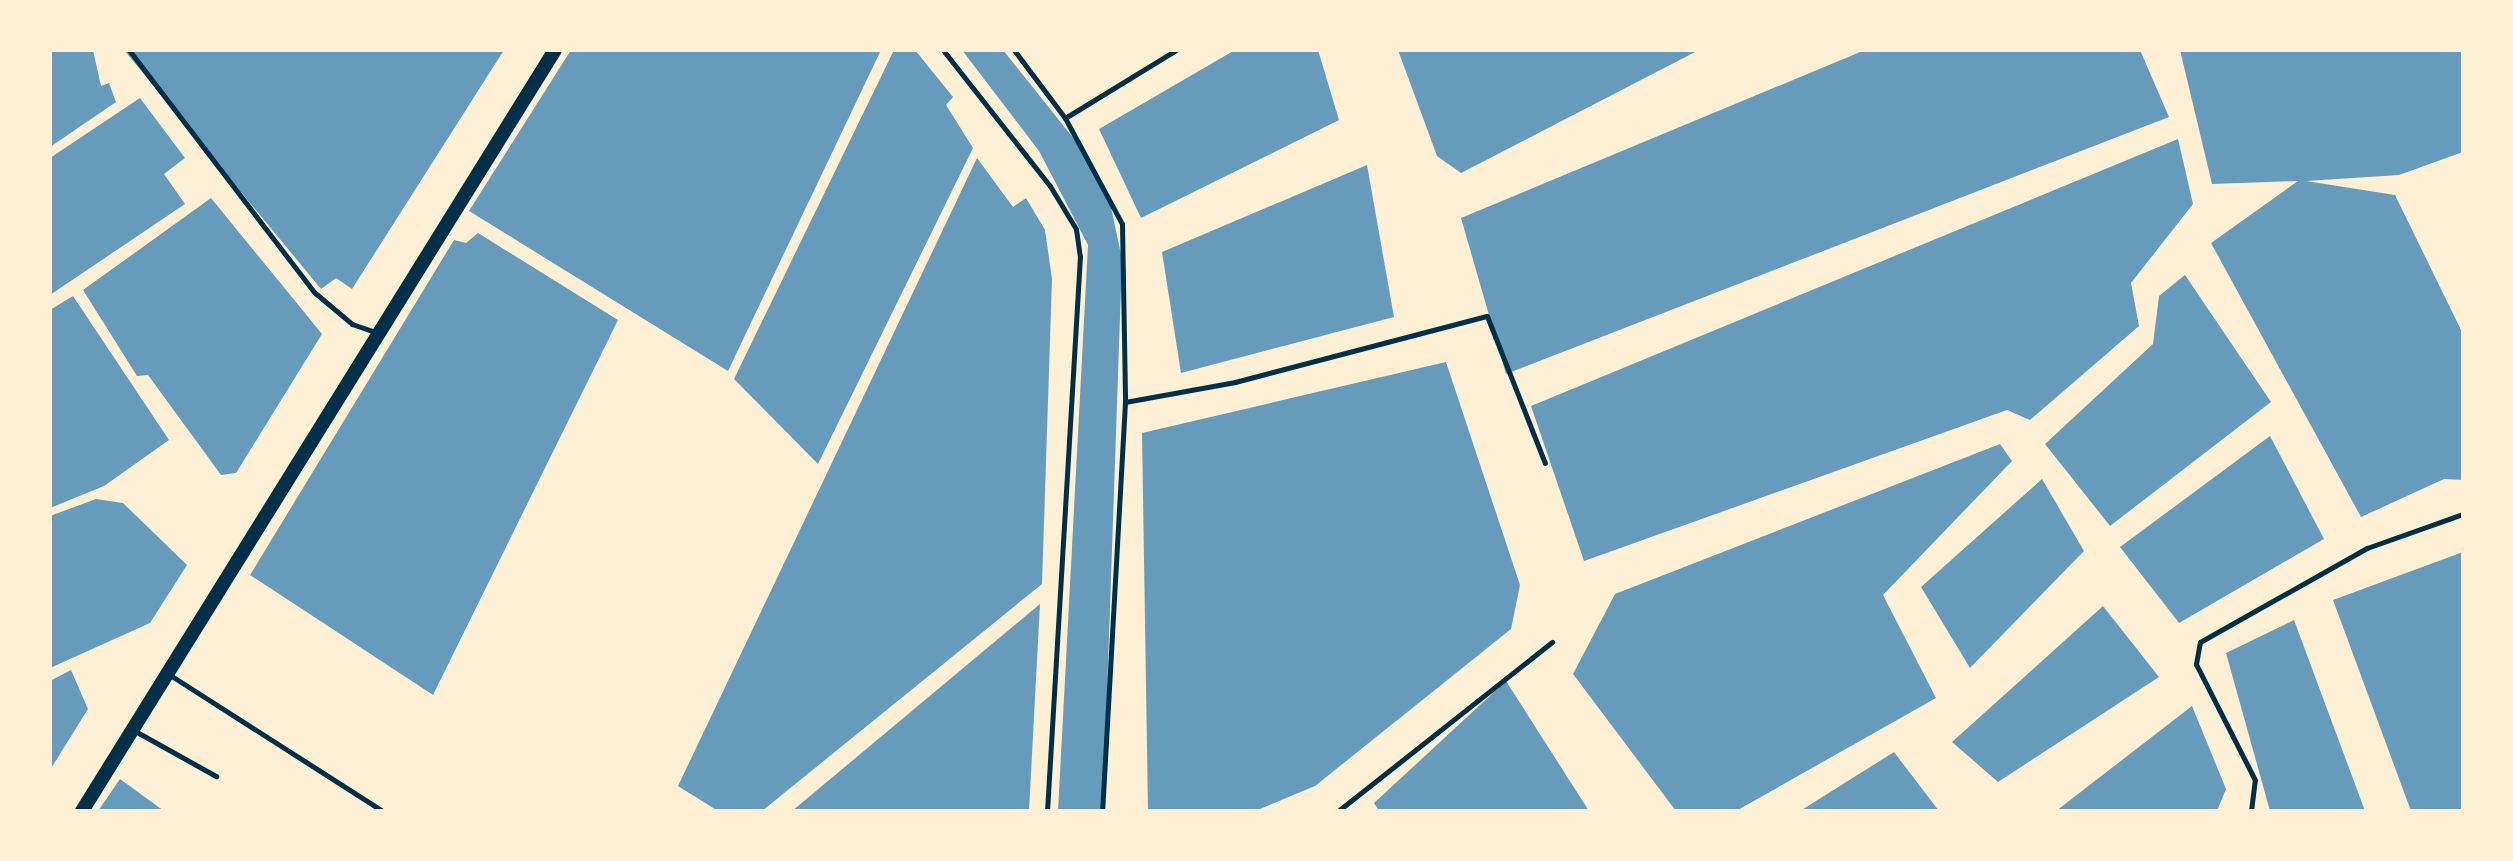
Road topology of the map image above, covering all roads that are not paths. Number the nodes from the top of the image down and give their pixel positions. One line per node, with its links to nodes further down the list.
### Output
1 (129, 50): 7 (lane)
2 (555, 50): 7 (street)
3 (943, 50): 17 (lane)
4 (1014, 50): 6 (lane)
5 (1176, 50): 6 (lane)
6 (1065, 118): 8 (lane)
7 (379, 333): 12 (street)
8 (1126, 402): 9 (lane); 18 (lane)
9 (1545, 462)
10 (2463, 514): 20 (lane)
11 (1552, 642): 19 (lane)
12 (168, 673): 13 (street); 16 (lane)
13 (132, 730): 14 (lane); 15 (street)
14 (216, 776)
15 (82, 811)
16 (383, 811)
17 (1048, 811)
18 (1102, 811)
19 (1338, 811)
20 (2252, 811)

